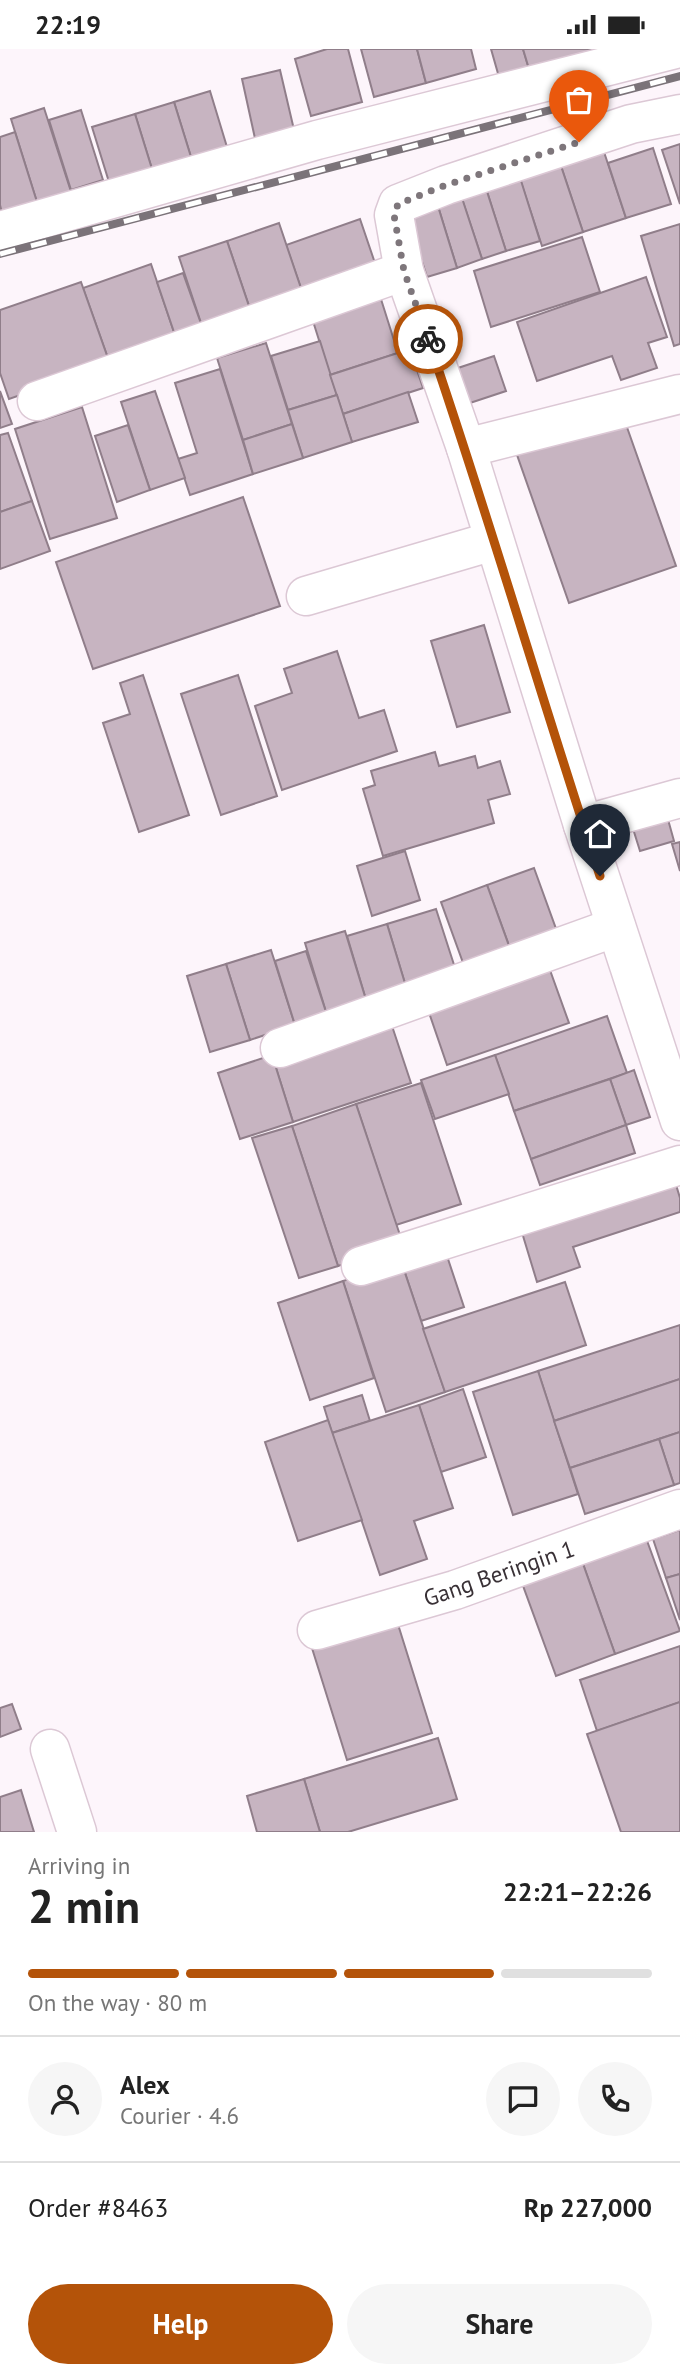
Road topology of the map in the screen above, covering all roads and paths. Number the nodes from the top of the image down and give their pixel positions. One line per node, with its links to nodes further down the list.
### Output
1 (675, 49): 3 (street)
2 (680, 114): 4 (street)
3 (0, 231)
4 (404, 271): 6 (street); 7 (street)
5 (680, 394): 7 (street)
6 (37, 401)
7 (466, 448): 8 (street)
8 (493, 541): 9 (street); 11 (street)
9 (306, 596)
10 (680, 798): 11 (street)
11 (583, 825): 12 (street)
12 (616, 927): 13 (street); 14 (street)
13 (280, 1048)
14 (680, 1121)
15 (680, 1165): 16 (street)
16 (361, 1266)
17 (680, 1509): 18 (street, Gang Beringin 1)
18 (317, 1630)
19 (50, 1749): 20 (street)
20 (77, 1832)

